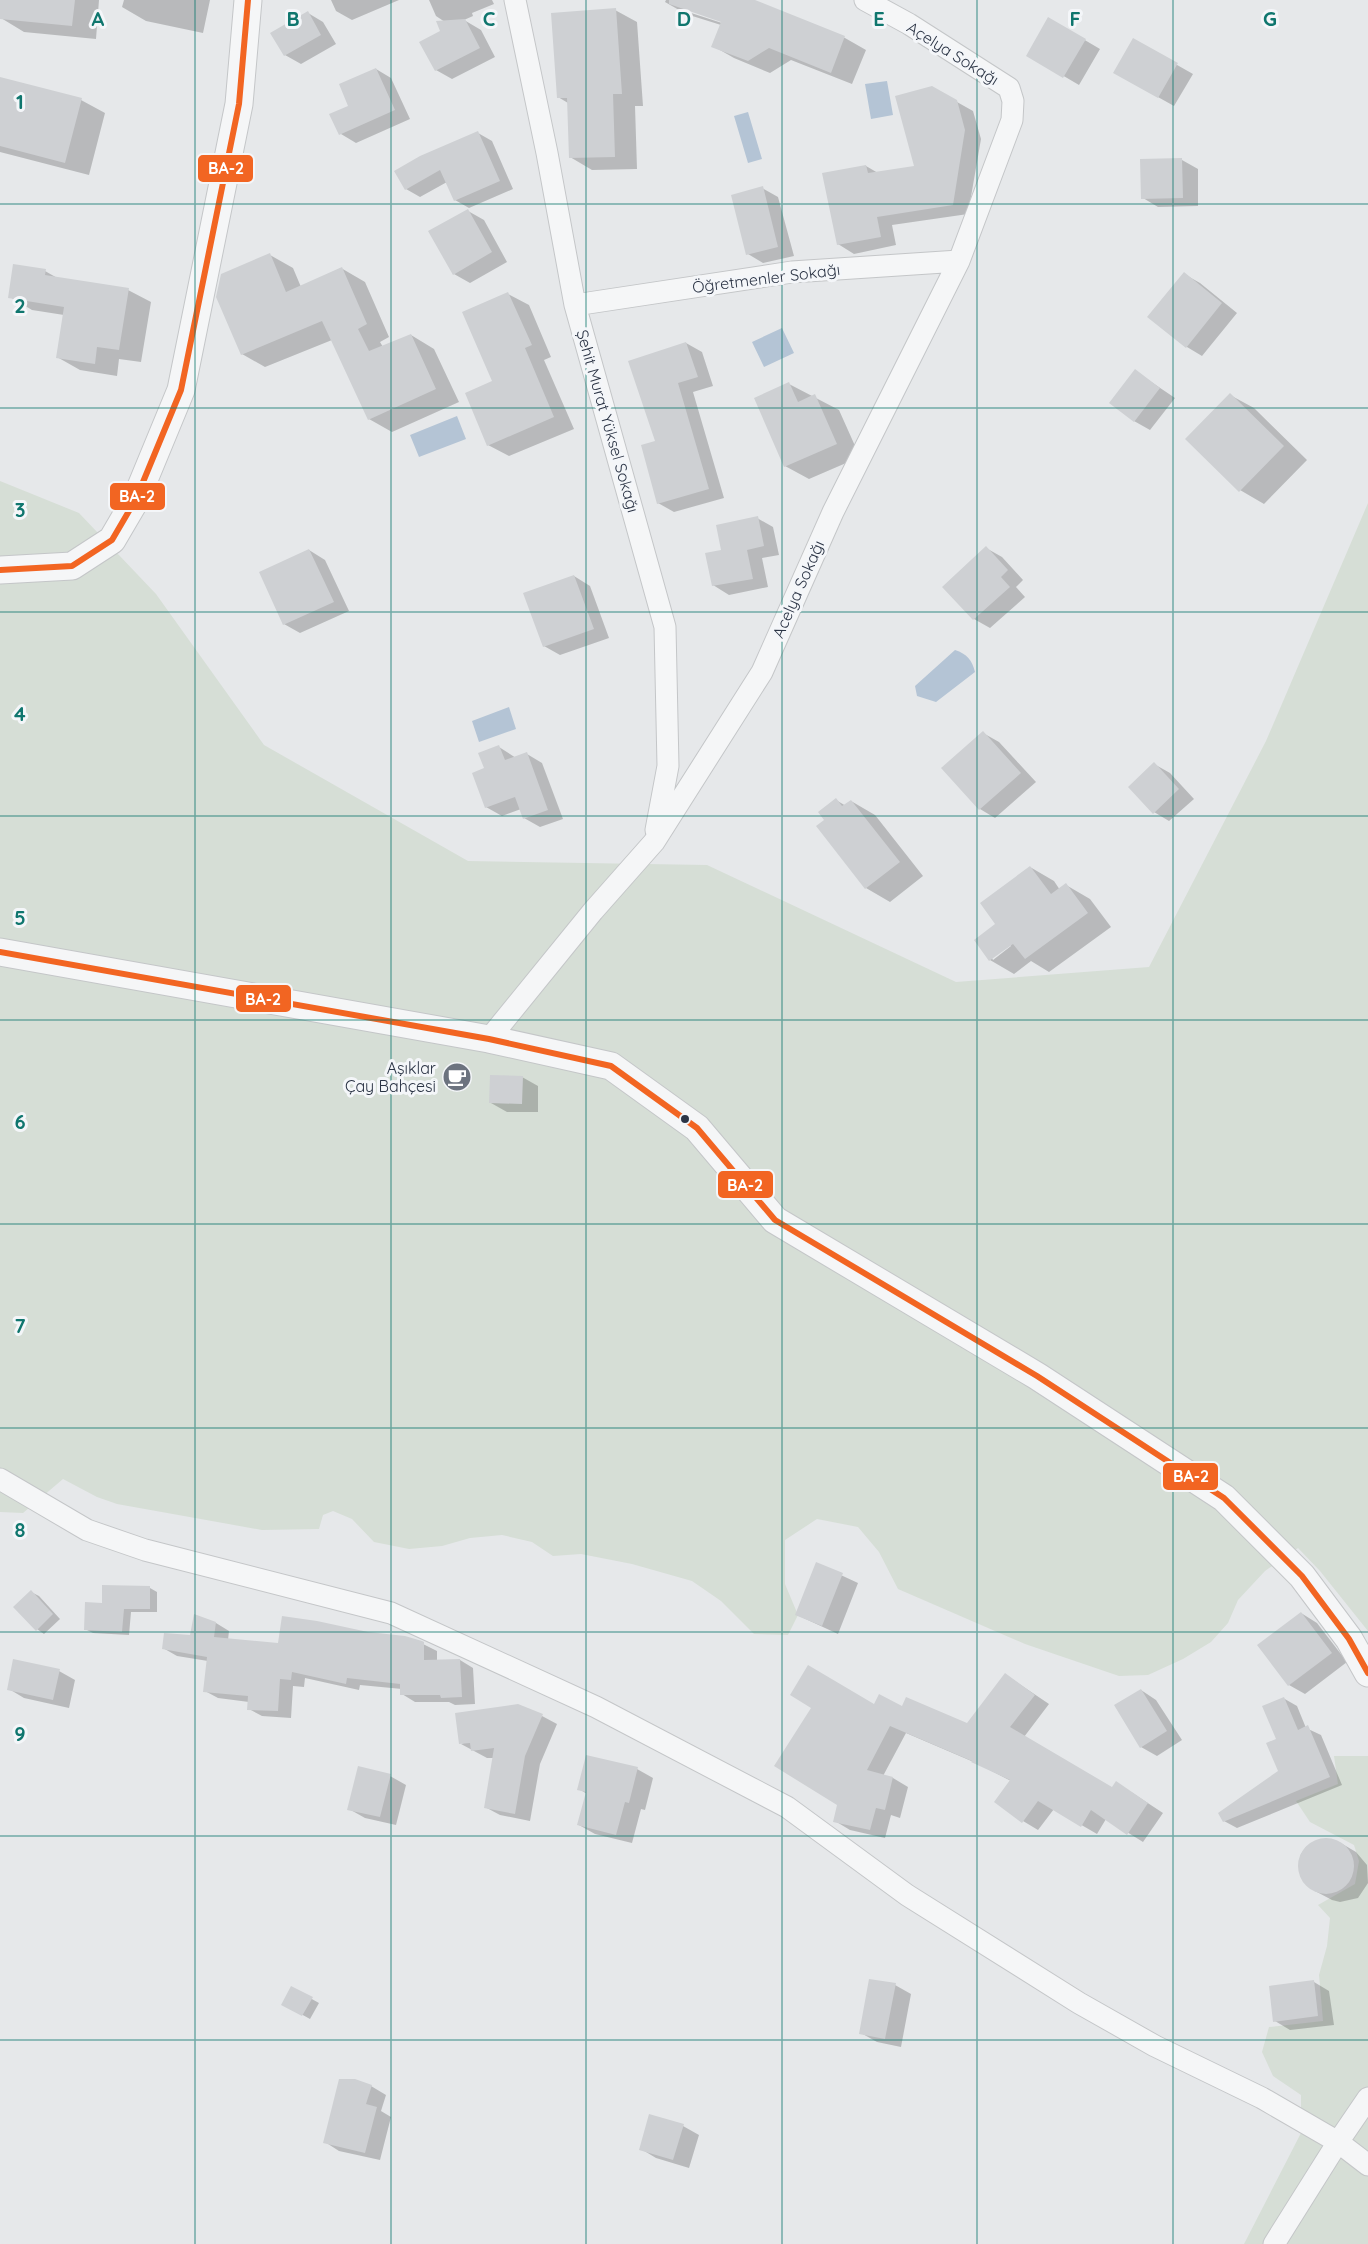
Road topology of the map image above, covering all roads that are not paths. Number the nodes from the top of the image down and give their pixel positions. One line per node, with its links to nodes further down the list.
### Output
1 (248, 0): 7 (street)
2 (515, 0): 6 (street, Şehit Murat Yüksel Sokağı)
3 (865, 0): 4 (street, Açelya Sokağı)
4 (1010, 88): 5 (street, Acelya Sokağı)
5 (959, 261): 6 (street, Öğretmenler Sokağı); 8 (street, Acelya Sokağı)
6 (575, 305): 8 (street, Şehit Murat Yüksel Sokağı)
7 (0, 570)
8 (654, 842): 10 (street, Acelya Sokağı)
9 (0, 952): 10 (street)
10 (489, 1039): 12 (street)
11 (0, 1479): 14 (street)
12 (1368, 1673)
13 (1368, 2098): 14 (street)
14 (1338, 2142): 15 (street); 16 (street)
15 (1368, 2165)
16 (1274, 2244)

